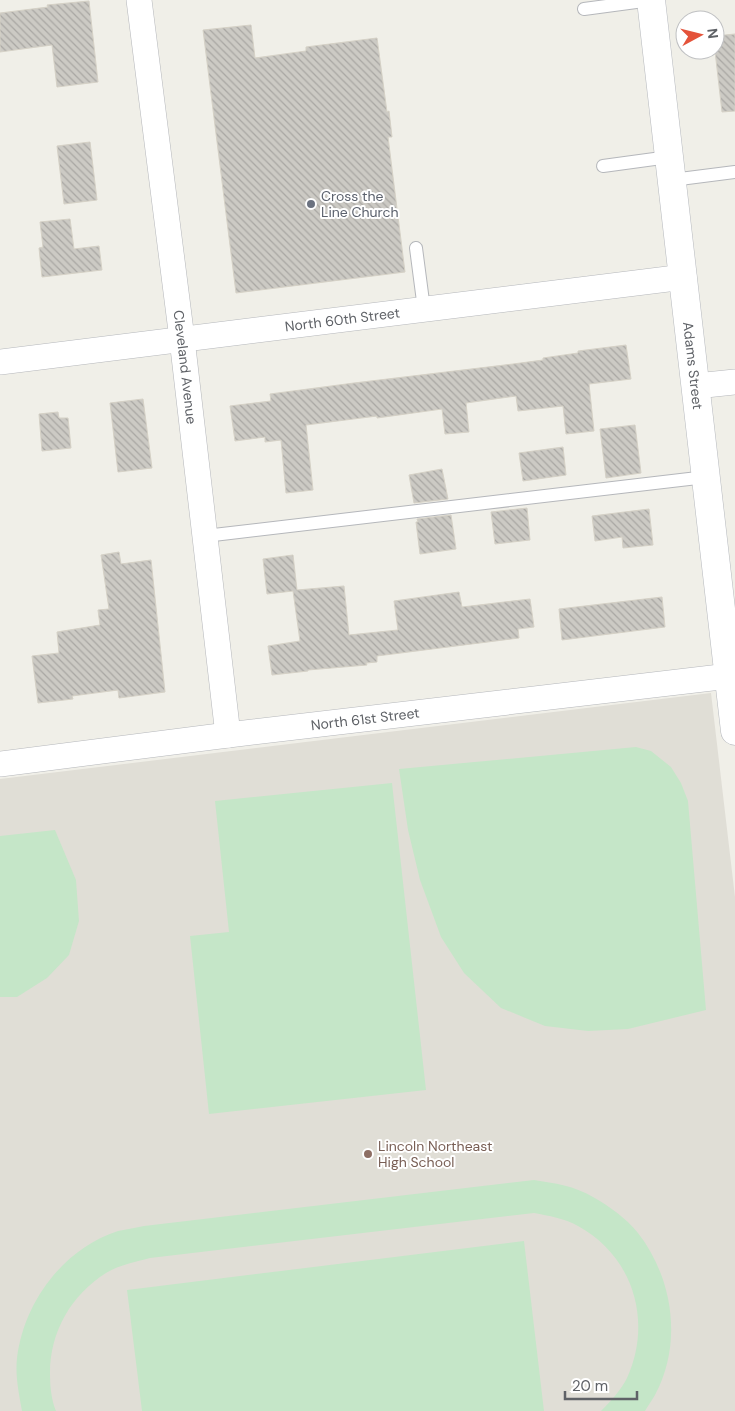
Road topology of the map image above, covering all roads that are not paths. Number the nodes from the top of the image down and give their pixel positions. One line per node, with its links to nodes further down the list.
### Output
1 (139, 0): 10 (street, Cleveland Avenue)
2 (651, 0): 3 (lane); 5 (main road, Adams Street)
3 (584, 9)
4 (603, 166): 5 (lane)
5 (670, 169): 6 (lane); 8 (main road, Adams Street)
6 (735, 172)
7 (416, 248): 9 (lane)
8 (684, 277): 9 (street, North 60th Street); 13 (main road, Adams Street)
9 (424, 309): 10 (street, North 60th Street)
10 (182, 339): 11 (street, North 60th Street); 15 (street, Cleveland Avenue)
11 (0, 362)
12 (735, 382): 13 (street)
13 (696, 386): 14 (main road, Adams Street)
14 (706, 477): 15 (lane); 16 (main road, Adams Street)
15 (205, 536): 18 (street, Cleveland Avenue)
16 (729, 676): 17 (main road, Adams Street); 18 (street, North 61st Street)
17 (735, 731)
18 (228, 735): 19 (street, North 61st Street)
19 (0, 764)

